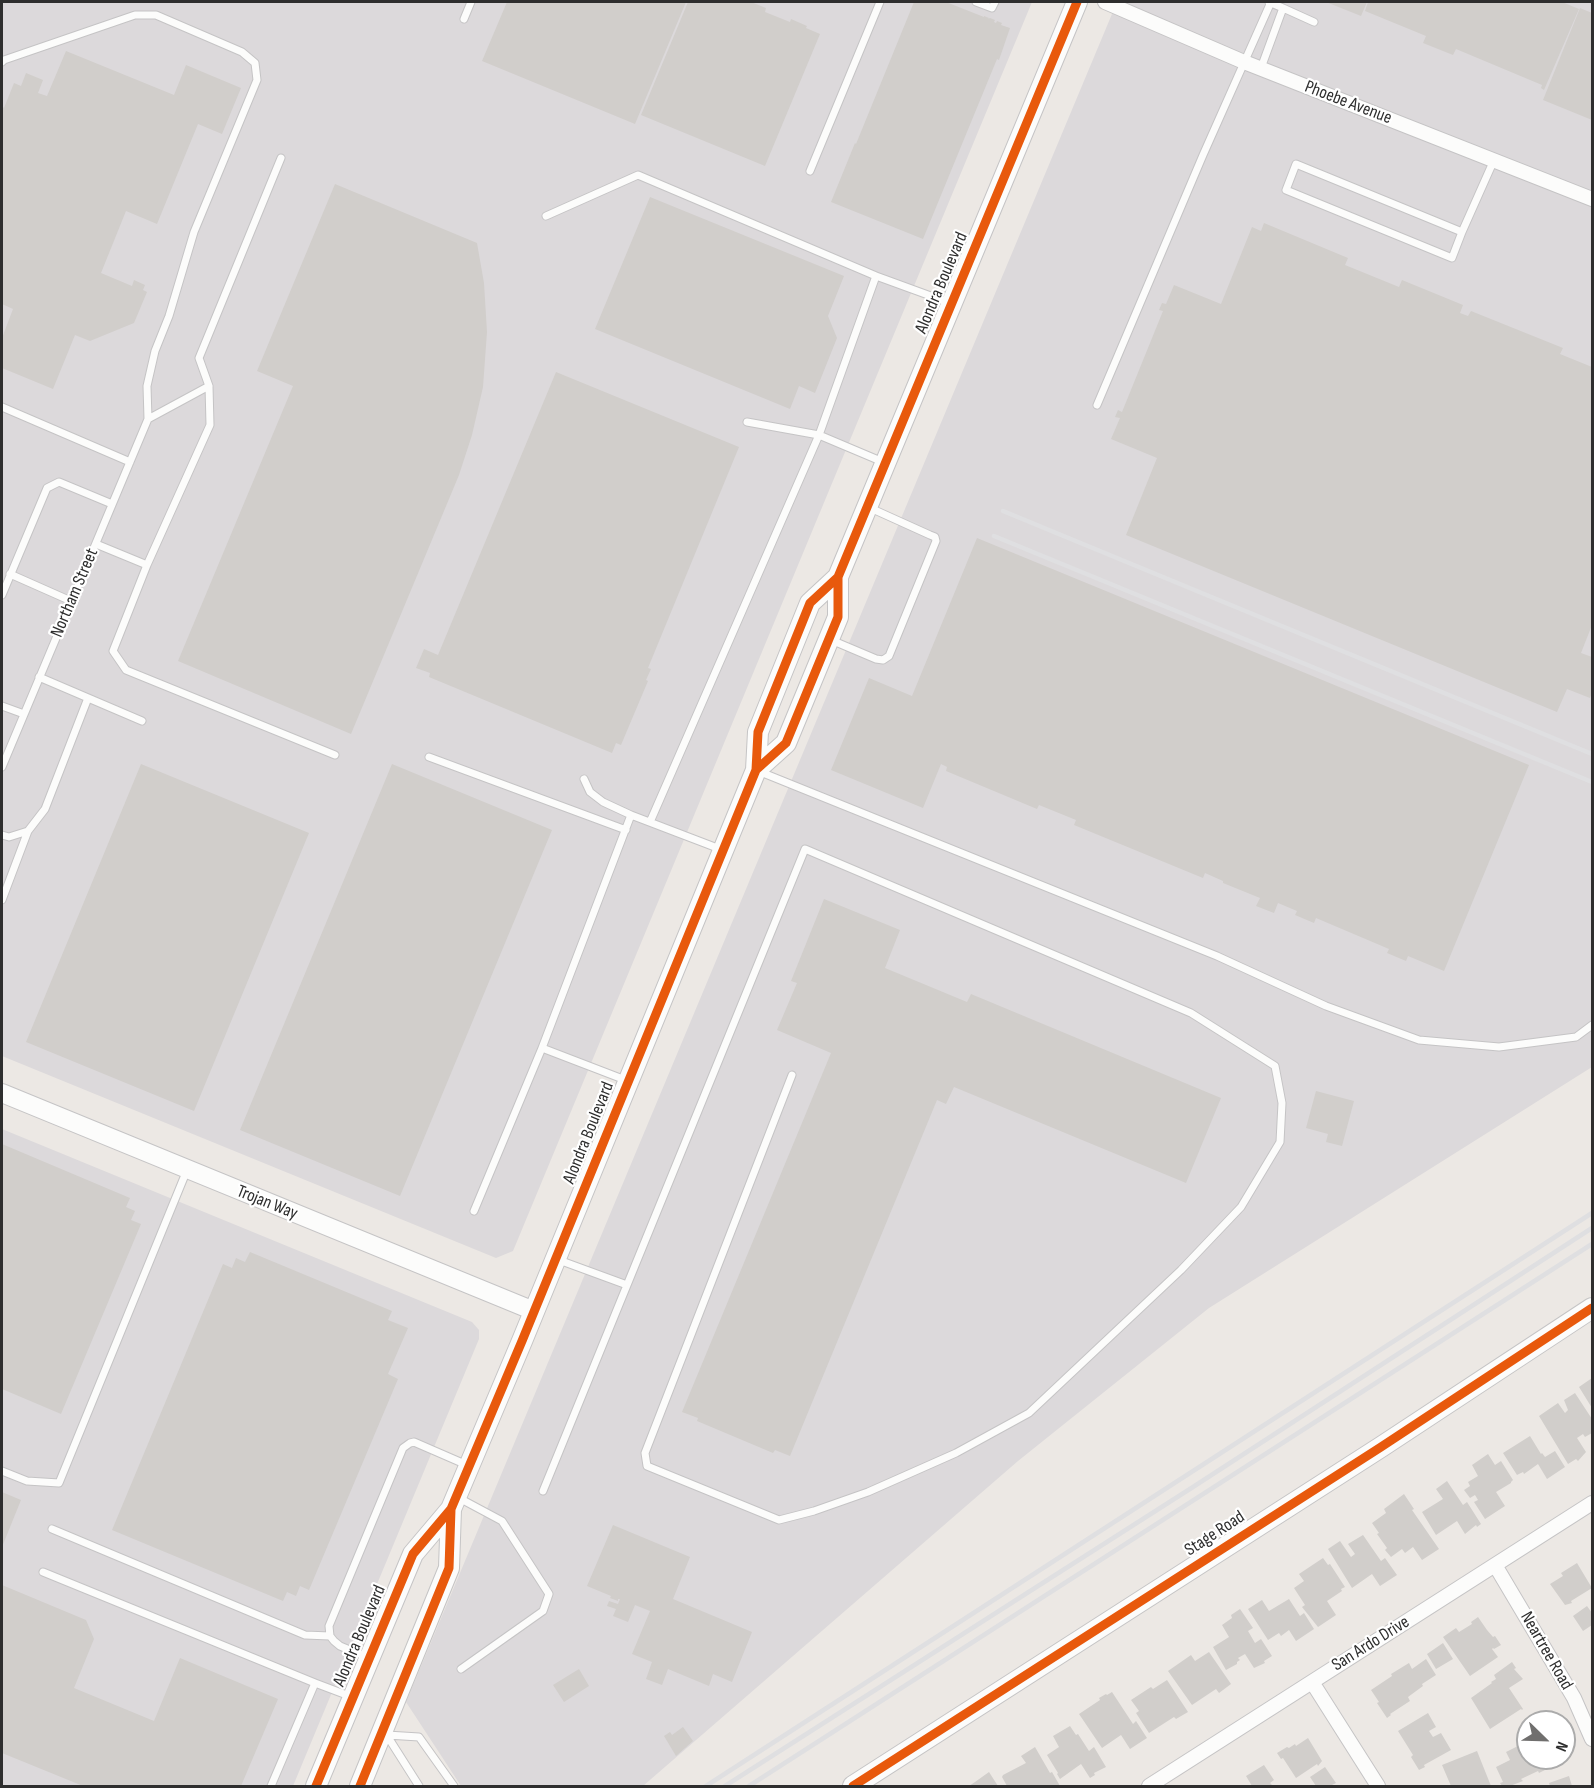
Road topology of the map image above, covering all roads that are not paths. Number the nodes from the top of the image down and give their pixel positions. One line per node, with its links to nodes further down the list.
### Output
1 (471, 2): 9 (lane)
2 (880, 2): 16 (lane)
3 (976, 2): 4 (lane)
4 (995, 2)
5 (1077, 2): 21 (main road, Alondra Boulevard)
6 (1105, 2): 12 (street, Phoebe Avenue)
7 (1270, 2): 8 (lane); 12 (lane)
8 (1283, 8): 10 (lane); 13 (lane)
9 (464, 19)
10 (1314, 22)
11 (2, 62): 25 (lane)
12 (1244, 62): 13 (street, Phoebe Avenue); 23 (lane)
13 (1261, 68): 15 (street, Phoebe Avenue)
14 (281, 158): 22 (lane)
15 (1494, 160): 17 (street, Phoebe Avenue); 19 (lane)
16 (810, 171)
17 (1593, 199)
18 (546, 216): 20 (lane)
19 (1462, 232): 19 (lane)
20 (876, 276): 21 (lane); 27 (lane)
21 (951, 303): 29 (main road, Alondra Boulevard)
22 (209, 386): 25 (lane); 33 (lane)
23 (1097, 405)
24 (2, 407): 28 (lane)
25 (148, 419): 28 (lane, Northam Street)
26 (747, 422): 27 (lane)
27 (819, 435): 29 (lane); 50 (lane)
28 (130, 462): 30 (lane, Northam Street)
29 (885, 463): 31 (main road, Alondra Boulevard)
30 (112, 504): 32 (lane, Northam Street); 34 (lane)
31 (867, 507): 35 (main road, Alondra Boulevard); 38 (lane)
32 (96, 544): 33 (lane); 37 (lane, Northam Street)
33 (147, 565): 44 (lane)
34 (10, 574): 36 (lane); 37 (lane)
35 (838, 577): 38 (main road, Alondra Boulevard); 47 (main road, Alondra Boulevard)
36 (2, 595)
37 (71, 601): 39 (lane, Northam Street)
38 (829, 639): 47 (main road, Alondra Boulevard)
39 (39, 677): 40 (lane); 42 (lane, Northam Street)
40 (88, 698): 43 (lane); 52 (lane)
41 (2, 706): 42 (lane)
42 (24, 714): 46 (lane, Northam Street)
43 (142, 721)
44 (335, 755)
45 (429, 757): 51 (lane)
46 (2, 767)
47 (756, 770): 54 (main road, Alondra Boulevard); 56 (lane)
48 (584, 779): 49 (lane)
49 (631, 815): 50 (lane); 51 (lane)
50 (650, 822): 54 (lane)
51 (626, 830): 57 (lane)
52 (28, 831): 53 (lane); 55 (lane)
53 (2, 835)
54 (723, 850): 59 (main road, Alondra Boulevard)
55 (2, 900)
56 (1593, 1025)
57 (542, 1048): 59 (lane); 62 (lane)
58 (792, 1076): 64 (lane)
59 (628, 1081): 63 (main road, Alondra Boulevard)
60 (2, 1093): 61 (street, Trojan Way)
61 (187, 1170): 66 (street, Trojan Way); 68 (lane)
62 (474, 1211)
63 (555, 1258): 64 (lane); 66 (main road, Alondra Boulevard)
64 (627, 1285): 69 (lane)
65 (1593, 1308): 88 (main road, Stage Road)
66 (534, 1311): 67 (main road, Alondra Boulevard)
67 (469, 1466): 70 (main road, Alondra Boulevard); 75 (lane)
68 (2, 1471)
69 (543, 1491)
70 (454, 1503): 76 (main road, Alondra Boulevard); 77 (lane); 81 (main road, Alondra Boulevard)
71 (1593, 1503): 73 (street, San Ardo Drive)
72 (52, 1529): 75 (lane)
73 (1495, 1565): 78 (street, San Ardo Drive); 82 (street, Neartree Road)
74 (43, 1572): 79 (lane)
75 (330, 1636): 76 (lane)
76 (369, 1658): 80 (main road, Alondra Boulevard)
77 (461, 1669)
78 (1312, 1682): 89 (street, San Ardo Drive); 90 (street)
79 (315, 1683): 80 (lane); 83 (lane)
80 (353, 1698): 84 (main road, Alondra Boulevard)
81 (385, 1732): 85 (main road, Alondra Boulevard); 86 (lane); 87 (lane)
82 (1593, 1739)
83 (271, 1786)
84 (316, 1786)
85 (360, 1786)
86 (419, 1786)
87 (454, 1786)
88 (853, 1786)
89 (1149, 1786)
90 (1378, 1786)

